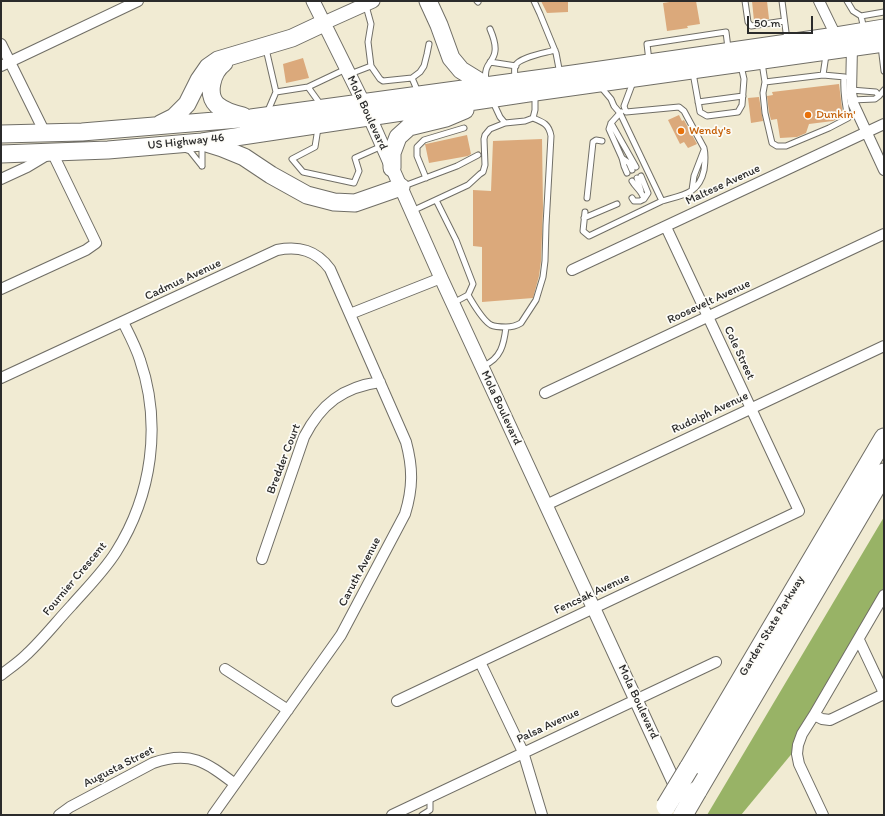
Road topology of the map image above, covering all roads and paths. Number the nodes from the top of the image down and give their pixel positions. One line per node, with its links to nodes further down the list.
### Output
1 (138, 1): 28 (street)
2 (313, 1): 13 (street, Mola Boulevard)
3 (428, 1): 44 (highway)
4 (534, 1): 22 (lane)
5 (745, 1): 11 (lane)
6 (782, 1): 11 (lane)
7 (819, 1): 15 (street)
8 (847, 1): 12 (lane)
9 (369, 3): 13 (street); 29 (lane)
10 (884, 12): 12 (lane)
11 (784, 21): 17 (lane)
12 (863, 23): 15 (highway); 16 (highway)
13 (324, 24): 20 (highway); 32 (street, Mola Boulevard)
14 (490, 29): 26 (lane)
15 (836, 36): 17 (highway)
16 (883, 38): 21 (highway); 31 (lane)
17 (787, 43): 34 (highway)
18 (1, 44): 28 (street)
19 (429, 44): 37 (lane)
20 (266, 46): 24 (highway); 43 (lane)
21 (852, 47): 23 (highway); 36 (street)
22 (555, 50): 33 (lane); 34 (lane)
23 (827, 51): 25 (highway); 35 (lane)
24 (236, 55): 56 (highway); 63 (highway)
25 (762, 60): 27 (highway); 39 (lane)
26 (490, 62): 33 (lane); 44 (lane)
27 (741, 63): 30 (highway); 48 (lane)
28 (5, 64): 66 (street)
29 (371, 66): 32 (lane); 37 (lane)
30 (692, 70): 38 (highway); 50 (lane)
31 (884, 70)
32 (348, 72): 41 (lane); 52 (street, Mola Boulevard)
33 (516, 74): 34 (highway); 44 (highway)
34 (560, 75)
35 (824, 75): 36 (lane); 39 (lane)
36 (847, 77): 47 (street); 58 (lane)
37 (412, 78): 46 (lane)
38 (634, 78): 40 (highway); 53 (lane)
39 (765, 82): 58 (lane)
40 (598, 84): 45 (highway); 54 (lane)
41 (308, 87): 43 (lane); 51 (lane)
42 (884, 90): 49 (lane)
43 (276, 92): 56 (lane)
44 (489, 92): 45 (highway); 46 (highway); 52 (highway); 59 (lane); 75 (highway)
45 (535, 92): 57 (lane)
46 (420, 94): 52 (highway)
47 (852, 95): 49 (lane); 49 (lane); 55 (street)
48 (743, 96): 50 (lane); 50 (lane)
49 (879, 96)
50 (698, 102)
51 (322, 108): 52 (highway, US Highway 46); 56 (highway, US Highway 46)
52 (366, 110): 62 (highway, US Highway 46); 71 (street, Mola Boulevard)
53 (626, 112): 54 (lane); 84 (lane)
54 (620, 113): 60 (lane); 84 (lane)
55 (858, 113): 58 (lane); 65 (street)
56 (258, 116): 63 (highway, US Highway 46)
57 (533, 118): 59 (lane); 99 (lane)
58 (848, 118)
59 (505, 123): 83 (lane)
60 (611, 123): 60 (lane)
61 (884, 124): 65 (street, Maltese Avenue)
62 (318, 125): 69 (highway, US Highway 46); 71 (lane)
63 (154, 126): 66 (highway, US Highway 46)
64 (464, 128): 77 (lane)
65 (866, 132): 76 (street); 89 (street, Maltese Avenue)
66 (45, 133): 67 (highway, US Highway 46)
67 (1, 134)
68 (602, 141): 80 (lane)
69 (202, 142): 70 (highway, US Highway 46); 70 (lane); 79 (highway)
70 (174, 144): 72 (highway, US Highway 46)
71 (382, 146): 75 (street, Mola Boulevard)
72 (52, 152): 73 (highway, US Highway 46); 78 (street); 93 (street)
73 (1, 154)
74 (478, 155): 77 (lane)
75 (392, 168): 79 (street, Mola Boulevard)
76 (884, 170)
77 (426, 178): 79 (lane)
78 (1, 179)
79 (401, 187): 86 (street, Mola Boulevard)
80 (587, 198)
81 (632, 198): 82 (lane)
82 (644, 199): 82 (lane)
83 (436, 200): 86 (lane); 94 (lane)
84 (662, 201): 88 (lane)
85 (617, 204): 88 (lane)
86 (412, 212): 92 (street, Mola Boulevard)
87 (585, 212): 88 (lane)
88 (584, 218)
89 (666, 227): 91 (street, Maltese Avenue); 97 (street, Cole Street)
90 (884, 234): 97 (street, Roosevelt Avenue)
91 (572, 270)
92 (441, 278): 95 (street, Mola Boulevard); 96 (street)
93 (1, 289)
94 (468, 295): 95 (lane); 99 (lane)
95 (453, 303): 101 (street, Mola Boulevard)
96 (350, 314): 98 (street, Cadmus Avenue); 103 (street, Caruth Avenue)
97 (707, 317): 104 (street, Roosevelt Avenue); 105 (street, Cole Street)
98 (123, 322): 102 (street, Cadmus Avenue); 117 (street, Fournier Crescent)
99 (506, 327): 101 (lane)
100 (884, 346): 105 (street, Rudolph Avenue)
101 (482, 366): 108 (street, Mola Boulevard)
102 (1, 378)
103 (380, 382): 110 (street, Bredder Court); 121 (street, Caruth Avenue)
104 (545, 394)
105 (751, 408): 108 (street, Rudolph Avenue); 109 (street, Cole Street)
106 (884, 438): 126 (highway, Garden State Parkway, bridge)
107 (884, 473): 132 (highway, Garden State Parkway, bridge)
108 (546, 504): 112 (street, Mola Boulevard)
109 (799, 511): 112 (street, Fencsak Avenue)
110 (262, 559)
111 (884, 596): 113 (street)
112 (594, 608): 114 (street, Fencsak Avenue); 119 (street, Mola Boulevard)
113 (858, 640): 118 (street); 122 (street)
114 (480, 662): 120 (street, Fencsak Avenue); 123 (street)
115 (716, 662): 119 (street, Palsa Avenue)
116 (225, 669): 121 (street)
117 (1, 675)
118 (884, 693): 122 (street)
119 (636, 700): 123 (street, Palsa Avenue); 133 (street, Mola Boulevard)
120 (397, 701)
121 (288, 710): 124 (street, Caruth Avenue)
122 (814, 715): 134 (street)
123 (523, 752): 125 (street, Palsa Avenue); 131 (street)
124 (235, 784): 127 (street, Augusta Street); 128 (street, Caruth Avenue)
125 (430, 797): 129 (street, Palsa Avenue); 130 (lane)
126 (663, 810)
127 (59, 815)
128 (213, 815)
129 (392, 815)
130 (422, 815)
131 (542, 815)
132 (683, 815)
133 (690, 815)
134 (823, 815)

